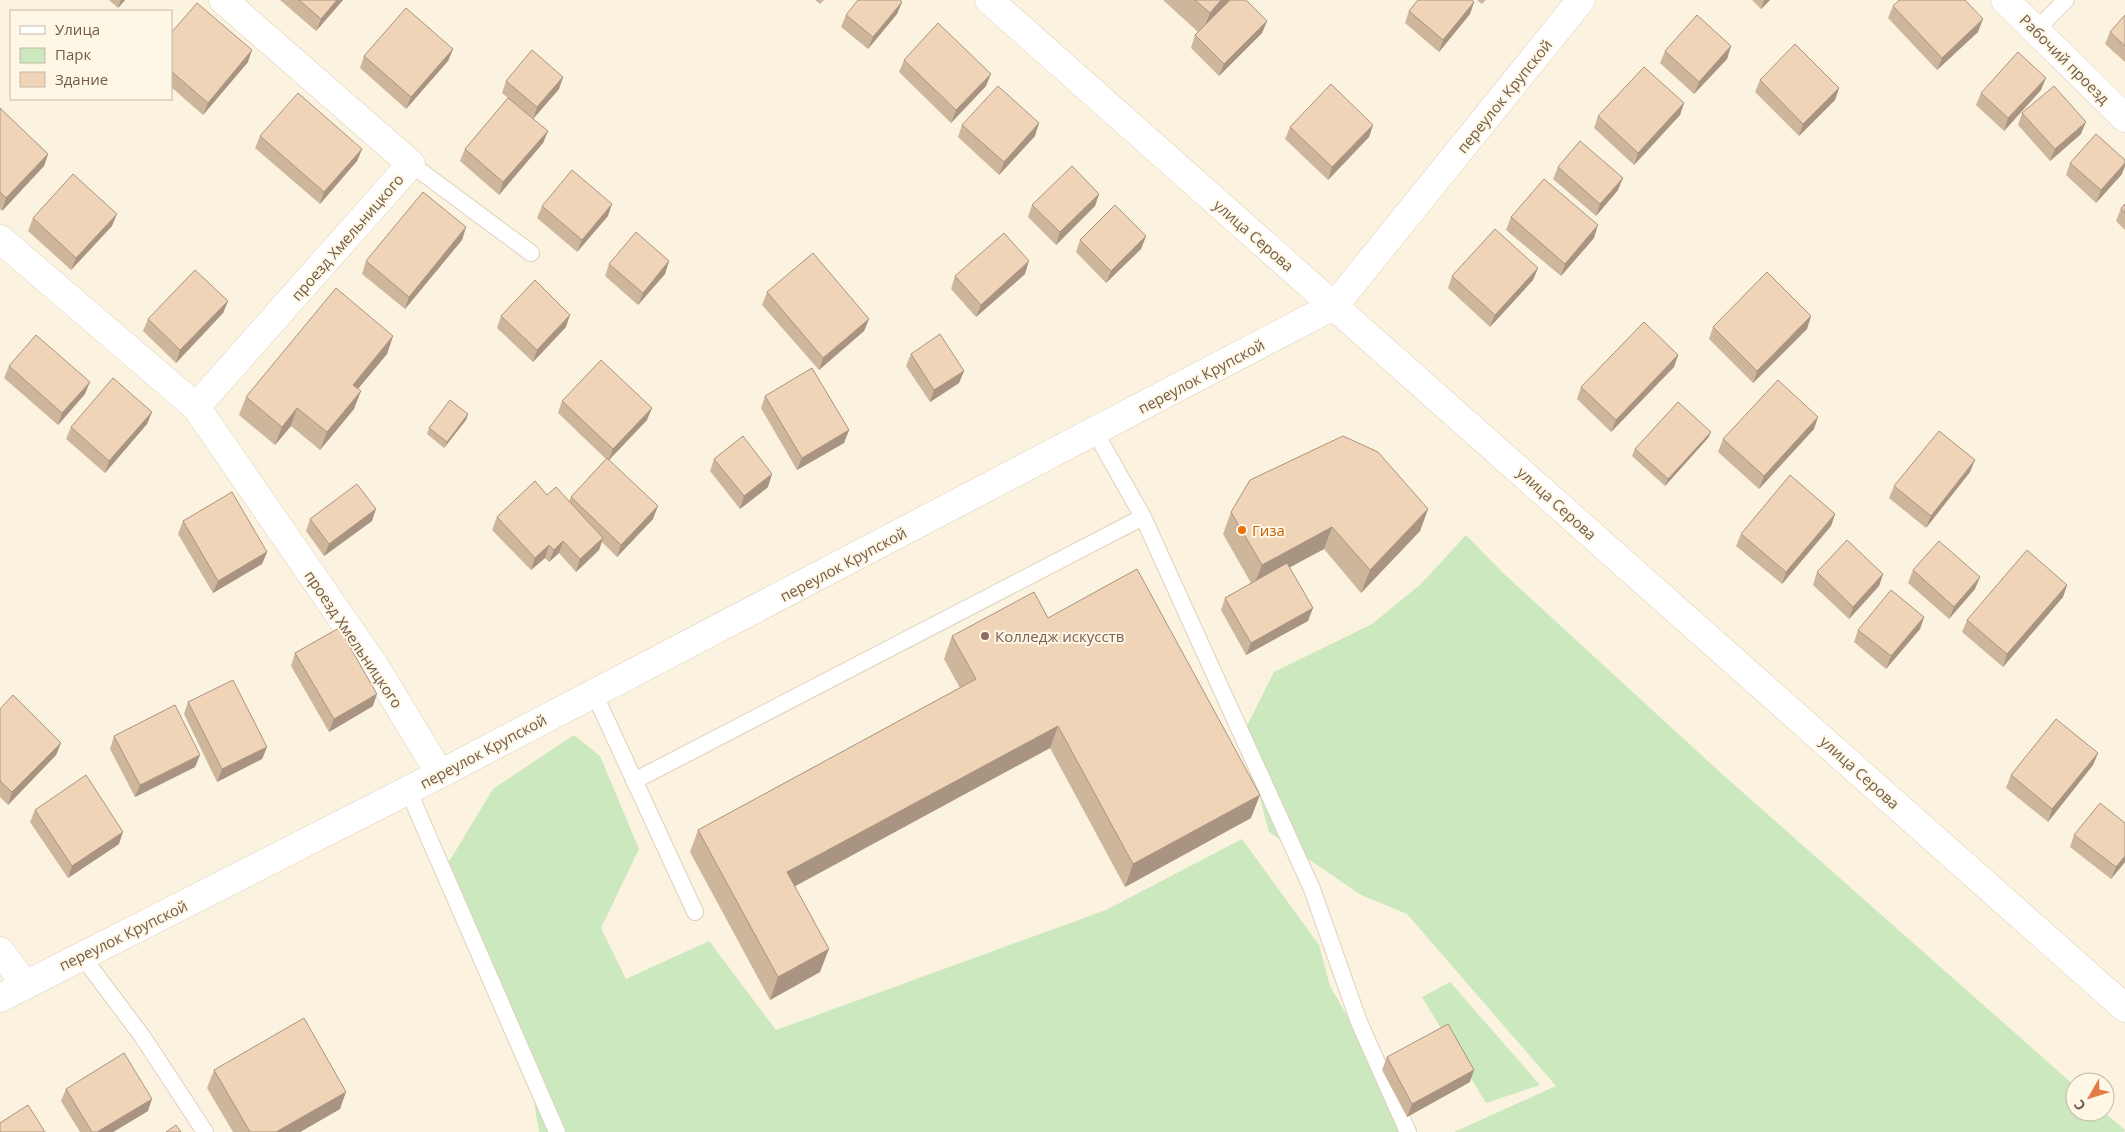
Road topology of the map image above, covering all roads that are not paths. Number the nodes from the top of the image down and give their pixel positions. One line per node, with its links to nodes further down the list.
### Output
1 (223, 0): 8 (street, проезд Хмельницкого)
2 (988, 0): 11 (street, улица Серова)
3 (1581, 0): 11 (street, переулок Крупской)
4 (2005, 0): 6 (street, Рабочий проезд)
5 (2066, 0): 6 (lane)
6 (2036, 30): 7 (street, Рабочий проезд)
7 (2125, 118)
8 (411, 164): 10 (lane); 12 (street, проезд Хмельницкого)
9 (0, 238): 12 (street, проезд Хмельницкого)
10 (531, 253)
11 (1335, 305): 13 (street, переулок Крупской); 24 (street, улица Серова)
12 (196, 407): 16 (street, проезд Хмельницкого)
13 (1095, 432): 14 (lane); 15 (street, переулок Крупской)
14 (1143, 517): 17 (lane); 27 (lane)
15 (594, 693): 16 (street, переулок Крупской); 17 (lane)
16 (440, 774): 18 (street, переулок Крупской)
17 (634, 781): 19 (lane)
18 (408, 790): 21 (street, переулок Крупской); 26 (lane)
19 (695, 912)
20 (0, 951): 22 (street)
21 (82, 956): 22 (street, переулок Крупской); 25 (lane)
22 (25, 984): 23 (street, переулок Крупской)
23 (0, 998)
24 (2125, 1008)
25 (205, 1132)
26 (557, 1132)
27 (1408, 1132)

